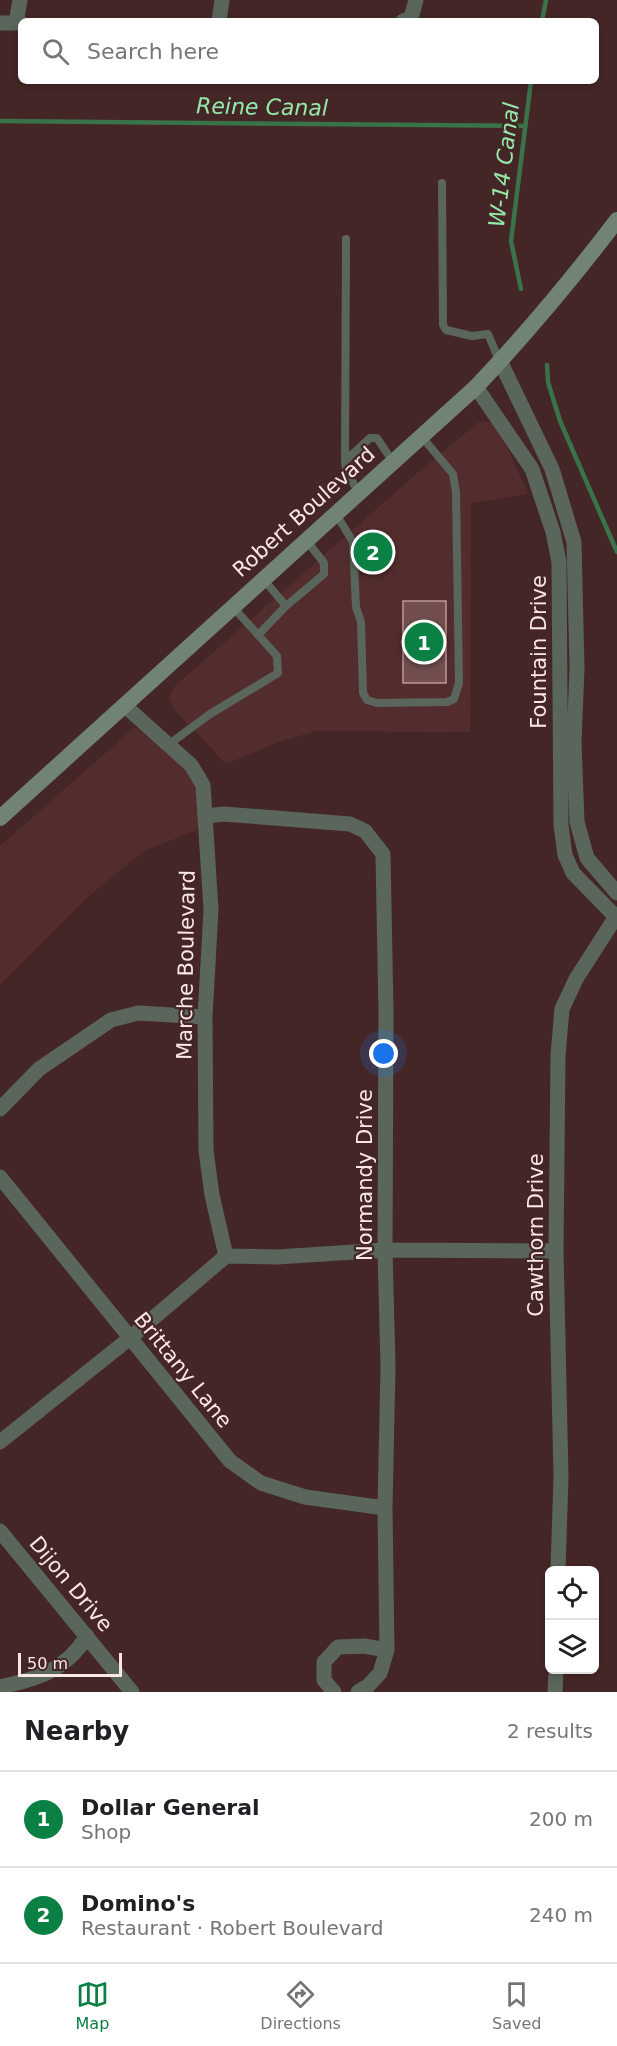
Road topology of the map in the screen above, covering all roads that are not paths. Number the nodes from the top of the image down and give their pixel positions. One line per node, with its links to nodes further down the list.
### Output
1 (20, 0): 4 (street)
2 (222, 0): 5 (street)
3 (416, 0): 6 (street)
4 (19, 18)
5 (219, 18)
6 (411, 18)
7 (0, 22): 8 (street)
8 (18, 23)
9 (442, 183): 12 (lane)
10 (617, 220): 12 (main road, Robert Boulevard)
11 (346, 239): 15 (lane)
12 (500, 361): 13 (main road, Robert Boulevard); 17 (street, Fountain Drive)
13 (476, 387): 14 (main road, Robert Boulevard); 18 (street, Fountain Drive)
14 (422, 436): 16 (main road, Robert Boulevard); 20 (lane)
15 (345, 460): 16 (lane); 19 (lane)
16 (393, 462): 19 (main road, Robert Boulevard)
17 (552, 469): 18 (street); 28 (street, Fountain Drive)
18 (534, 475): 28 (street, Fountain Drive)
19 (359, 493): 20 (main road, Robert Boulevard)
20 (336, 514): 21 (main road, Robert Boulevard)
21 (307, 540): 22 (main road, Robert Boulevard); 23 (lane)
22 (264, 579): 23 (lane); 24 (main road, Robert Boulevard)
23 (286, 606): 25 (lane)
24 (233, 607): 25 (lane); 26 (main road, Robert Boulevard)
25 (258, 635): 27 (lane)
26 (124, 705): 27 (street, Marche Boulevard); 30 (main road, Robert Boulevard)
27 (168, 745): 29 (street, Marche Boulevard)
28 (568, 763): 31 (street, Fountain Drive); 32 (street, Fountain Drive)
29 (206, 816): 33 (street, Marche Boulevard); 36 (street, Normandy Drive)
30 (0, 818)
31 (617, 893)
32 (616, 916): 37 (street, Cawthorn Drive)
33 (205, 1017): 34 (street); 38 (street, Marche Boulevard)
34 (0, 1109)
35 (0, 1177): 39 (street, Brittany Lane)
36 (385, 1250): 37 (street); 38 (street); 41 (street, Normandy Drive)
37 (556, 1251): 43 (street, Cawthorn Drive)
38 (226, 1256): 39 (street)
39 (130, 1338): 40 (street); 41 (street, Brittany Lane)
40 (0, 1442)
41 (385, 1508): 45 (street, Normandy Drive)
42 (0, 1531): 44 (street, Dijon Drive)
43 (558, 1566)
44 (87, 1636): 47 (street); 48 (street, Dijon Drive)
45 (387, 1650): 49 (street); 50 (street, Normandy Drive)
46 (556, 1674): 51 (street)
47 (0, 1687)
48 (132, 1692)
49 (334, 1692)
50 (358, 1692)
51 (555, 1692)

